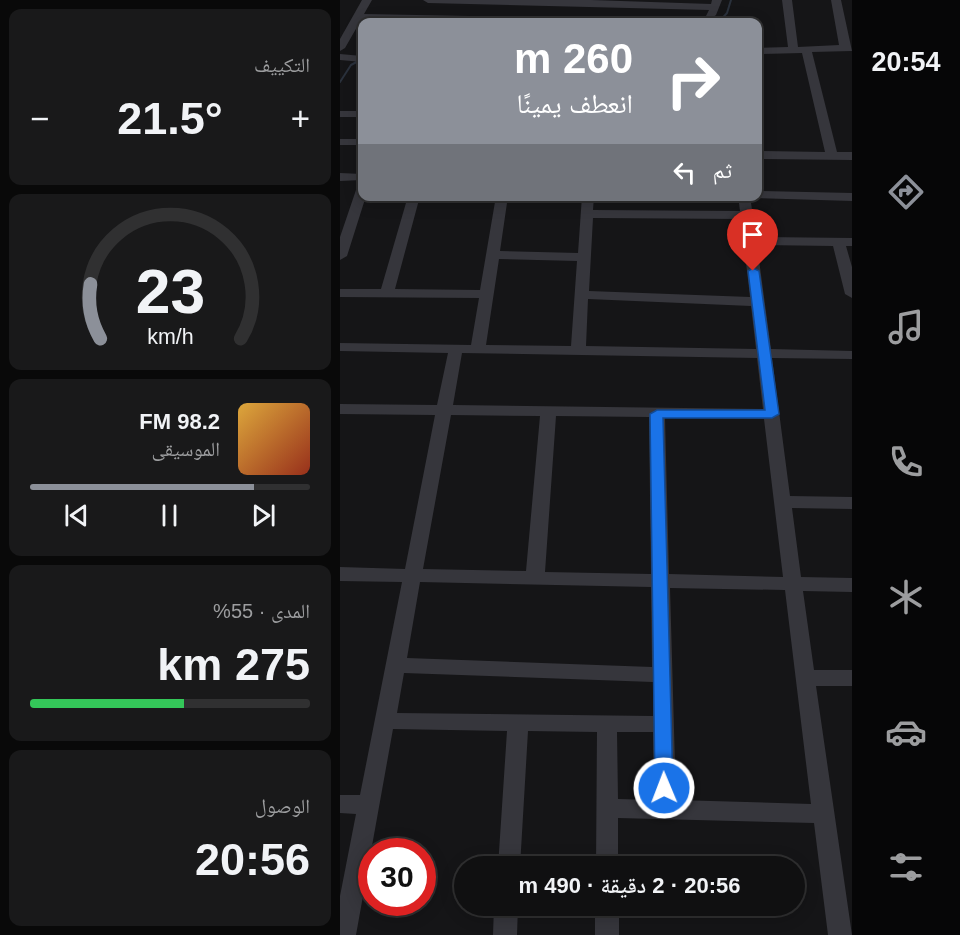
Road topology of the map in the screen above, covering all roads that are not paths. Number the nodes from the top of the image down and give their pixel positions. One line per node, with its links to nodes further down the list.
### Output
1 (367, 0): 11 (street)
2 (428, 0): 3 (street)
3 (478, 0): 6 (street); 8 (street)
4 (787, 0): 17 (street)
5 (836, 0): 15 (street)
6 (596, 1): 7 (street); 9 (street)
7 (716, 3): 10 (street)
8 (472, 18)
9 (591, 18)
10 (710, 18)
11 (355, 19): 12 (street); 13 (street); 14 (street)
12 (358, 19)
13 (340, 20)
14 (346, 43)
15 (848, 48): 16 (street)
16 (806, 49): 17 (street); 26 (street)
17 (793, 50): 18 (street)
18 (762, 51)
19 (340, 57): 20 (street)
20 (358, 58)
21 (340, 114): 22 (street)
22 (358, 114)
23 (340, 142): 24 (street)
24 (358, 142)
25 (762, 155): 26 (street)
26 (832, 156): 27 (street)
27 (852, 156)
28 (340, 177): 29 (street)
29 (358, 177)
30 (762, 195): 31 (street)
31 (852, 197)
32 (358, 201): 42 (street)
33 (413, 201): 45 (street)
34 (501, 201): 41 (street)
35 (588, 201): 37 (street)
36 (745, 201): 38 (street)
37 (587, 214): 38 (street); 43 (street)
38 (746, 215): 39 (street)
39 (750, 241): 40 (street); 49 (street)
40 (845, 242): 47 (street)
41 (493, 255): 43 (street); 46 (street)
42 (340, 256)
43 (584, 257): 48 (street)
44 (340, 293): 45 (street)
45 (387, 293): 46 (street)
46 (486, 294): 52 (street)
47 (852, 294)
48 (582, 295): 49 (street); 53 (street)
49 (758, 302): 54 (street)
50 (340, 347): 51 (street)
51 (456, 348): 52 (street); 57 (street)
52 (478, 349): 53 (street)
53 (578, 350): 54 (street)
54 (764, 353): 55 (street); 60 (street)
55 (852, 355)
56 (340, 410): 57 (street)
57 (444, 411): 58 (street); 64 (street)
58 (548, 412): 59 (street); 65 (street)
59 (657, 414): 60 (street); 66 (street)
60 (772, 414): 61 (street)
61 (784, 502): 62 (street); 67 (street)
62 (852, 503)
63 (340, 574): 64 (street)
64 (412, 575): 65 (street); 69 (street)
65 (535, 578): 66 (street)
66 (660, 582): 67 (street); 70 (street)
67 (794, 584): 68 (street); 71 (street)
68 (852, 585)
69 (397, 665): 70 (street); 73 (street)
70 (662, 675): 76 (street)
71 (804, 678): 72 (street); 81 (street)
72 (852, 678)
73 (385, 721): 74 (street); 78 (street)
74 (518, 722): 75 (street); 82 (street)
75 (607, 723): 76 (street); 79 (street)
76 (663, 724): 80 (street)
77 (340, 804): 78 (street)
78 (369, 805): 86 (street)
79 (607, 808): 80 (street); 83 (street)
80 (665, 810): 81 (street)
81 (823, 814): 89 (street)
82 (510, 856)
83 (607, 856)
84 (506, 916): 87 (street)
85 (607, 916): 88 (street)
86 (344, 935)
87 (505, 935)
88 (607, 935)
89 (840, 935)

